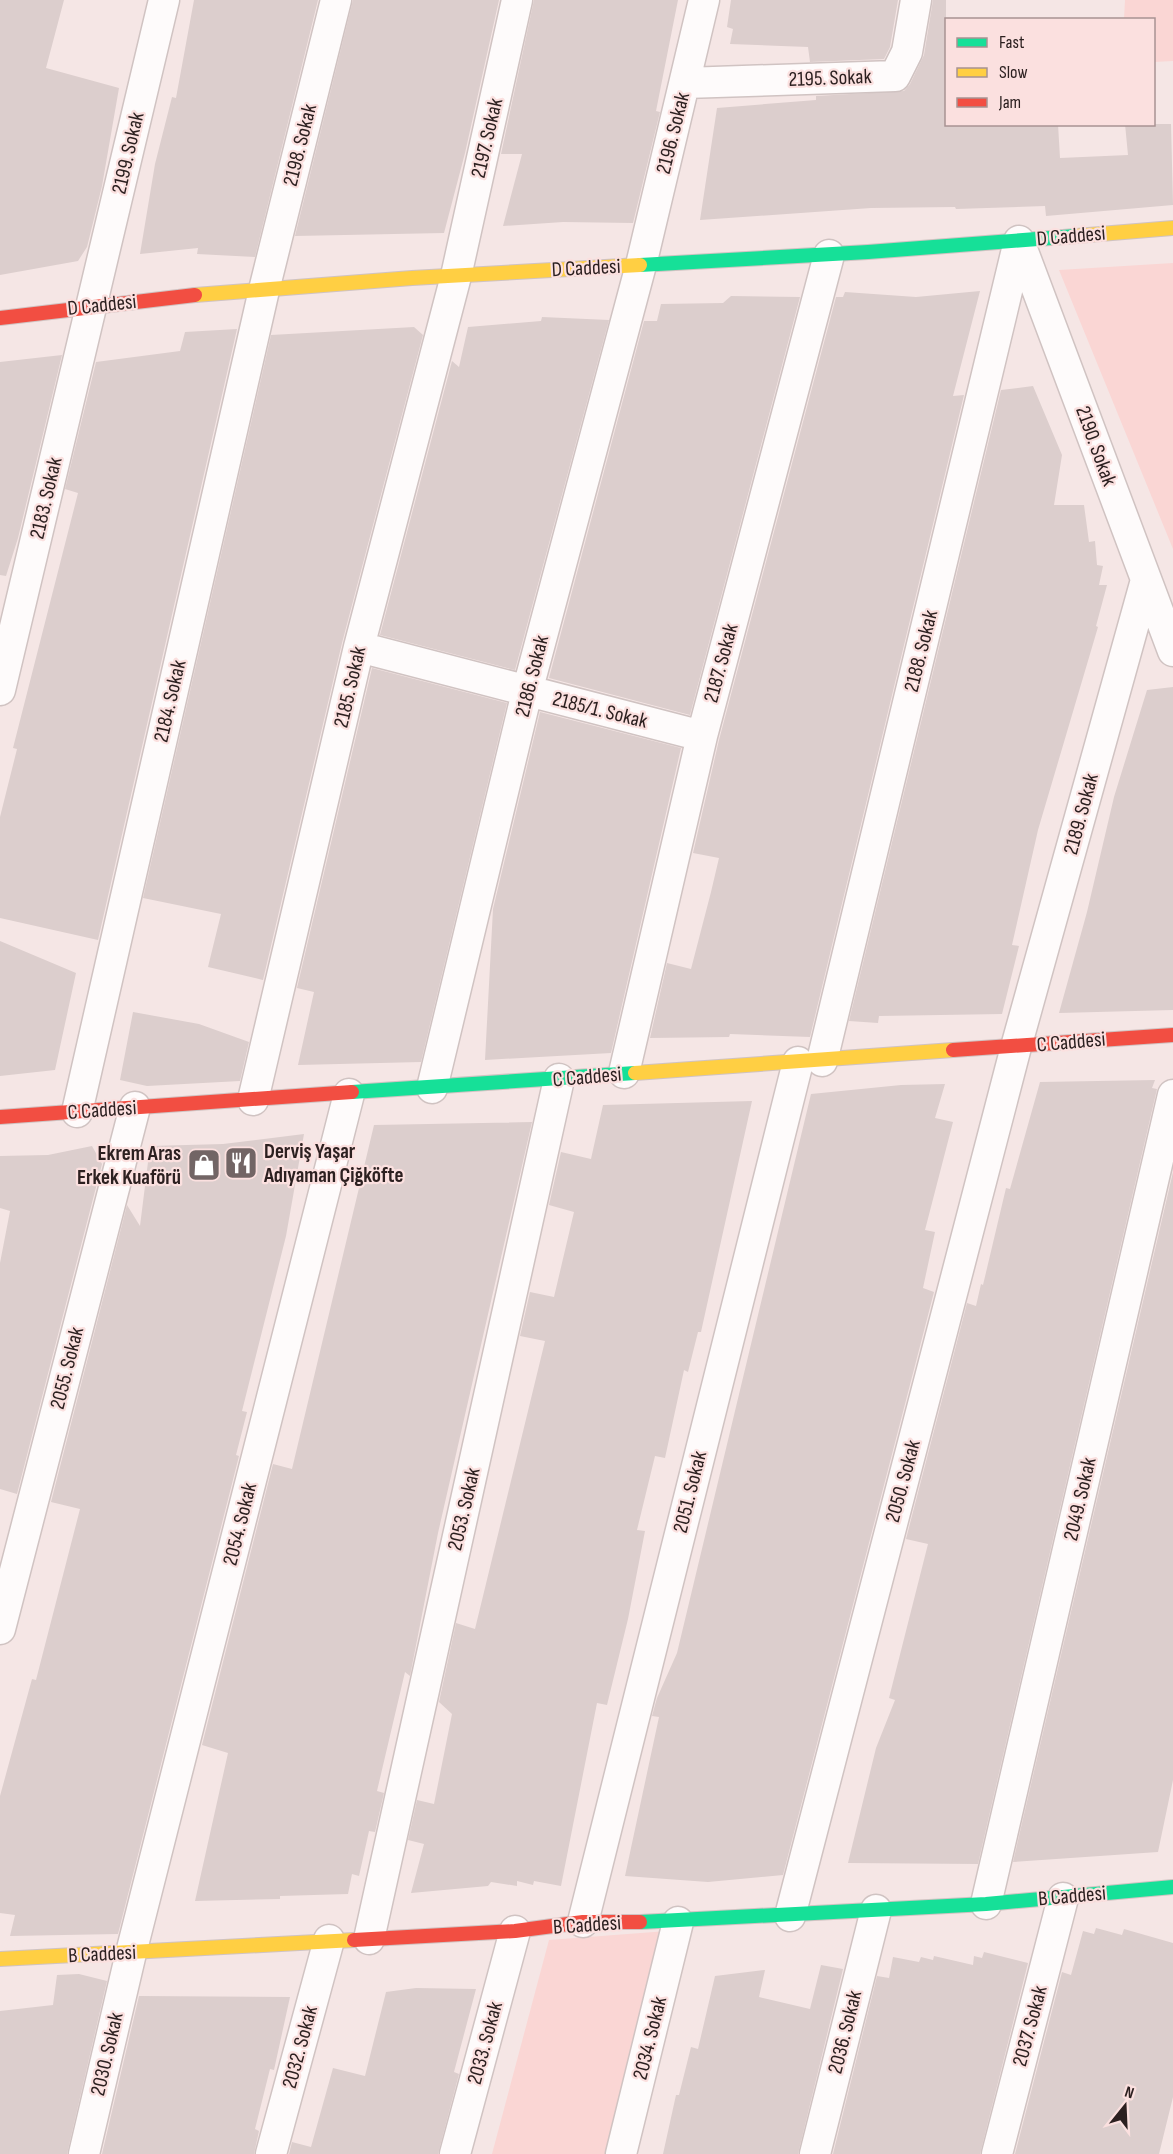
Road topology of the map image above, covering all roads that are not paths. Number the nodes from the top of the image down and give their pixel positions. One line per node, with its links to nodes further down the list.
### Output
1 (164, 0): 13 (street, 2199. Sokak)
2 (336, 0): 12 (street, 2198. Sokak)
3 (517, 0): 11 (street, 2197. Sokak)
4 (704, 0): 6 (street, 2196. Sokak)
5 (916, 0): 6 (street, 2195. Sokak)
6 (685, 83): 10 (street, 2196. Sokak)
7 (1173, 228): 8 (street, D Caddesi)
8 (1019, 241): 9 (street, D Caddesi); 15 (street, 2190. Sokak); 23 (street, 2188. Sokak)
9 (829, 255): 10 (street, D Caddesi); 20 (street, 2187. Sokak)
10 (641, 265): 11 (street, D Caddesi); 19 (street, 2186. Sokak)
11 (456, 276): 12 (street, D Caddesi); 16 (street, 2185. Sokak)
12 (264, 290): 13 (street, D Caddesi); 31 (street, 2184. Sokak)
13 (92, 305): 14 (street, D Caddesi); 18 (street, 2183. Sokak)
14 (0, 318)
15 (1146, 580): 17 (street, 2190. Sokak); 22 (street, 2189. Sokak)
16 (359, 647): 19 (street, 2185/1. Sokak); 29 (street, 2185. Sokak)
17 (1173, 651)
18 (0, 690)
19 (527, 692): 20 (street, 2185/1. Sokak); 26 (street, 2186. Sokak)
20 (702, 736): 24 (street, 2187. Sokak)
21 (1173, 1035): 22 (street, C Caddesi)
22 (1016, 1047): 23 (street, C Caddesi); 38 (street, 2050. Sokak)
23 (810, 1062): 24 (street, C Caddesi); 40 (street, 2051. Sokak)
24 (624, 1073): 25 (street, C Caddesi)
25 (559, 1079): 26 (street, C Caddesi); 42 (street, 2053. Sokak)
26 (432, 1088): 27 (street, C Caddesi)
27 (349, 1094): 29 (street, C Caddesi); 44 (street, 2054. Sokak)
28 (1173, 1095): 36 (street, 2049. Sokak)
29 (253, 1100): 30 (street, C Caddesi)
30 (135, 1107): 31 (street, C Caddesi); 33 (street, 2055. Sokak)
31 (77, 1112): 32 (street, C Caddesi)
32 (0, 1117)
33 (0, 1629)
34 (1173, 1887): 35 (street, B Caddesi)
35 (1063, 1898): 36 (street, B Caddesi); 51 (street, 2037. Sokak)
36 (986, 1904): 37 (street, B Caddesi)
37 (876, 1910): 38 (street, B Caddesi); 50 (street, 2036. Sokak)
38 (790, 1916): 39 (street, B Caddesi)
39 (678, 1922): 40 (street, B Caddesi); 49 (street, 2034. Sokak)
40 (583, 1923): 41 (street, B Caddesi)
41 (515, 1931): 42 (street, B Caddesi); 48 (street, 2033. Sokak)
42 (369, 1938): 43 (street, B Caddesi)
43 (329, 1940): 44 (street, B Caddesi); 47 (street, 2032. Sokak)
44 (131, 1953): 45 (street, B Caddesi); 46 (street, 2030. Sokak)
45 (0, 1959)
46 (84, 2154)
47 (271, 2154)
48 (455, 2154)
49 (621, 2154)
50 (815, 2154)
51 (997, 2154)

